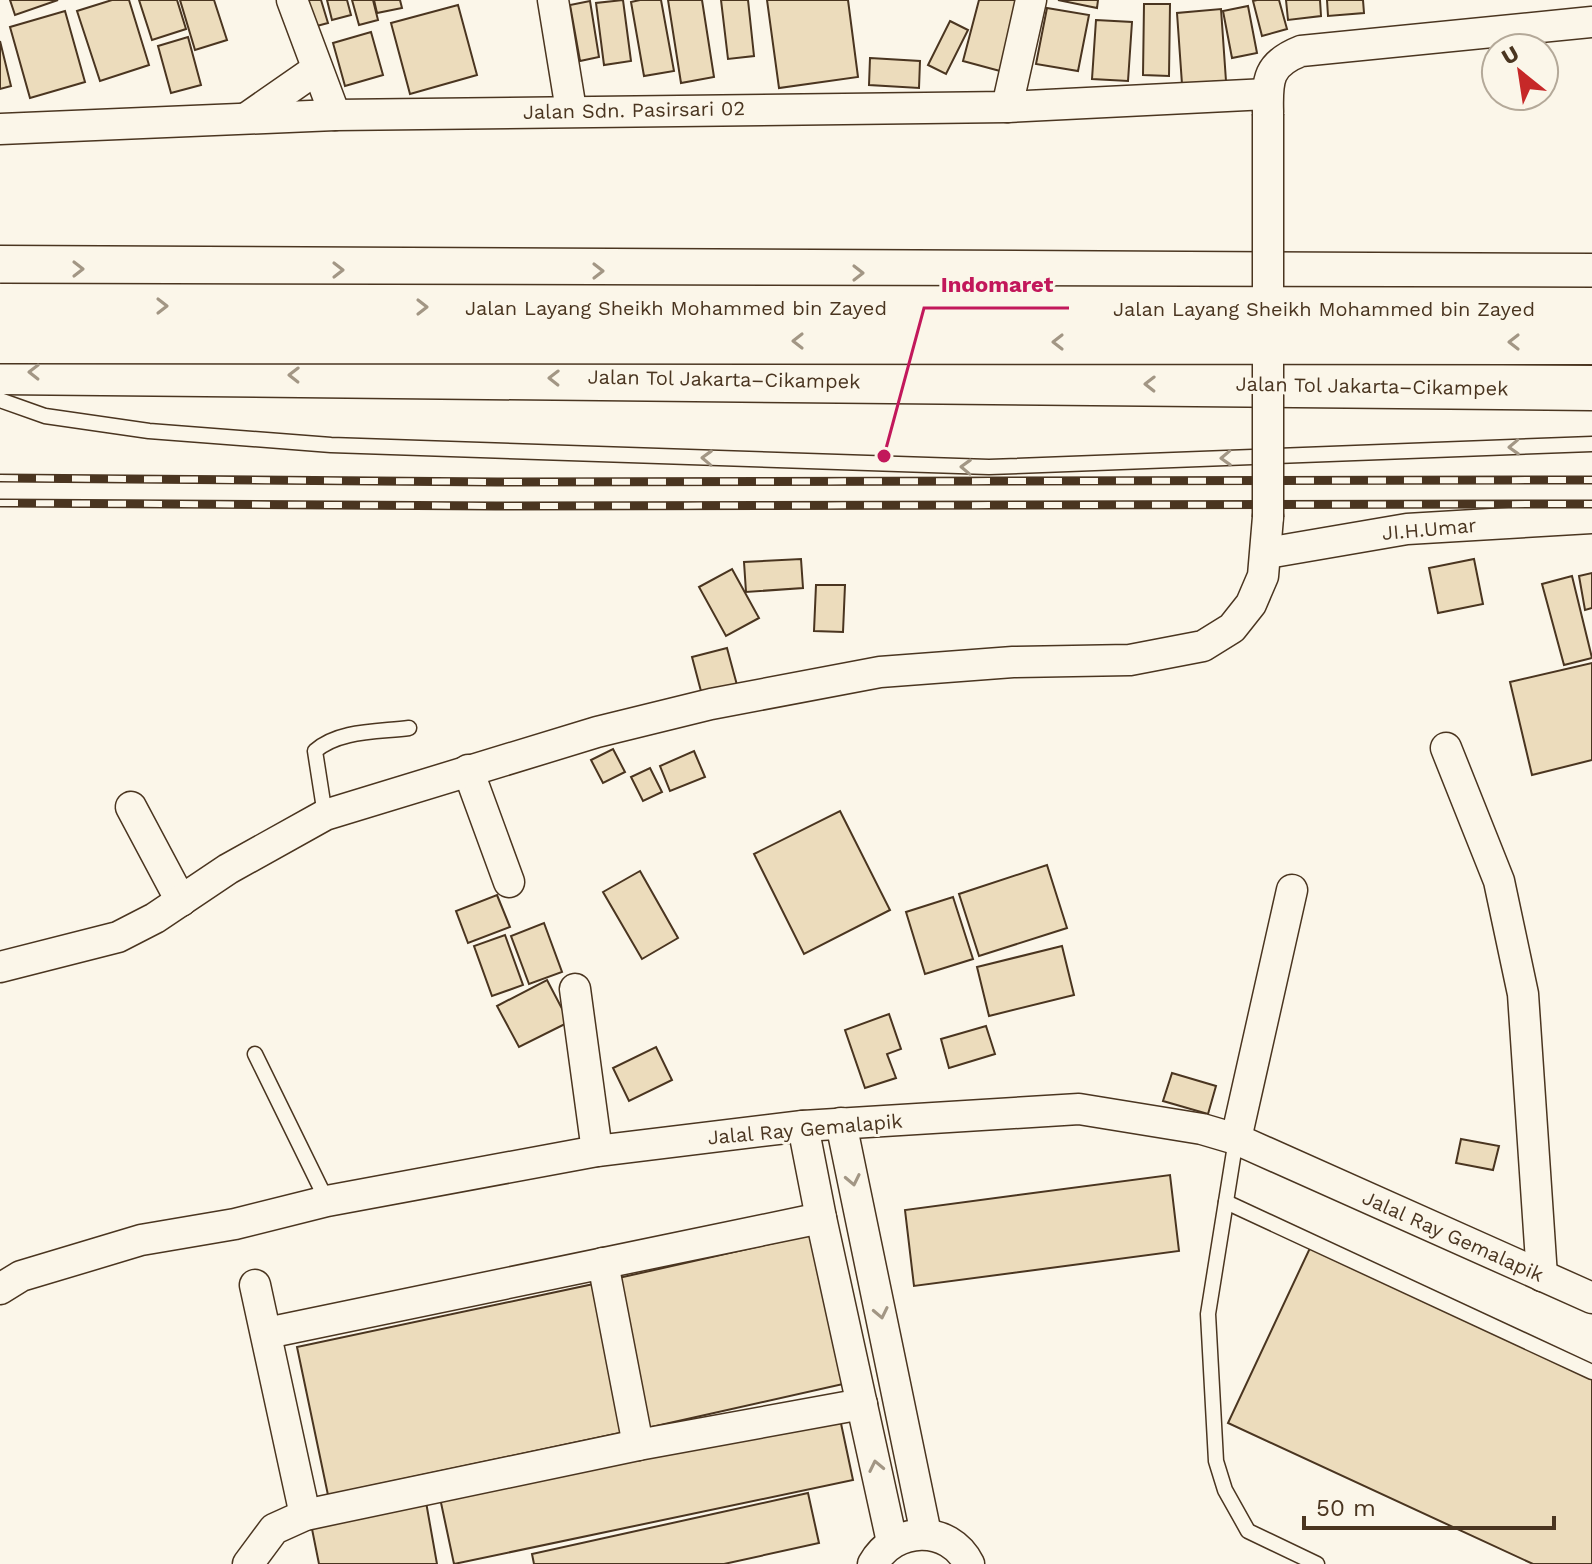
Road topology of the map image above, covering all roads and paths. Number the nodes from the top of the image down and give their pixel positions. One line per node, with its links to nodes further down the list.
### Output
1 (292, 0): 5 (street)
2 (553, 0): 8 (street)
3 (1031, 0): 7 (street)
4 (1575, 15): 6 (street)
5 (317, 69): 9 (street); 10 (street)
6 (1267, 104): 7 (street, Jalan Sdn. Pasirsari 02); 23 (street, bridge)
7 (1007, 107): 8 (street, Jalan Sdn. Pasirsari 02)
8 (571, 110): 9 (street, Jalan Sdn. Pasirsari 02)
9 (335, 115): 10 (street, Jalan Sdn. Pasirsari 02)
10 (248, 117): 11 (street, Jalan Sdn. Pasirsari 02)
11 (0, 129)
12 (0, 268): 13 (highway, one-way to 13)
13 (1592, 276)
14 (0, 306): 15 (highway, Jalan Layang Sheikh Mohammed bin Zayed, one-way to 15, bridge)
15 (1592, 310)
16 (0, 341): 17 (highway, Jalan Layang Sheikh Mohammed bin Zayed, one-way to 16, bridge)
17 (1592, 342)
18 (0, 372): 19 (highway, Jalan Tol Jakarta–Cikampek, one-way to 18)
19 (1592, 388)
20 (0, 400): 21 (lane, one-way to 20)
21 (1592, 444)
22 (1592, 518): 23 (street, JI.H.Umar)
23 (1267, 553): 26 (street)
24 (409, 728): 28 (lane)
25 (1446, 748): 43 (street)
26 (468, 770): 28 (street); 29 (street)
27 (131, 807): 31 (street)
28 (325, 815): 31 (street)
29 (509, 882)
30 (1292, 890): 37 (street)
31 (181, 901): 32 (street)
32 (0, 967)
33 (575, 989): 38 (street)
34 (255, 1054): 39 (lane)
35 (841, 1123): 36 (street, Jalal Ray Gemalapik); 37 (street, Jalal Ray Gemalapik); 52 (street, one-way to 52)
36 (803, 1126): 38 (street, Jalal Ray Gemalapik); 41 (street)
37 (1236, 1139): 40 (lane); 43 (street, Jalal Ray Gemalapik)
38 (597, 1151): 39 (street, Jalal Ray Gemalapik)
39 (327, 1201): 45 (street, Jalal Ray Gemalapik)
40 (1226, 1202): 48 (lane); 56 (lane)
41 (821, 1218): 42 (street); 49 (street)
42 (603, 1263): 47 (street); 50 (street)
43 (1542, 1276): 46 (street, Jalal Ray Gemalapik)
44 (255, 1285): 47 (street)
45 (0, 1289)
46 (1592, 1298)
47 (267, 1333): 51 (street)
48 (1592, 1372)
49 (862, 1404): 50 (street); 53 (street, one-way to 49)
50 (638, 1445): 51 (street)
51 (305, 1515): 54 (street)
52 (926, 1534): 53 (street); 55 (street)
53 (883, 1553)
54 (248, 1564)
55 (969, 1564)
56 (1317, 1564)

